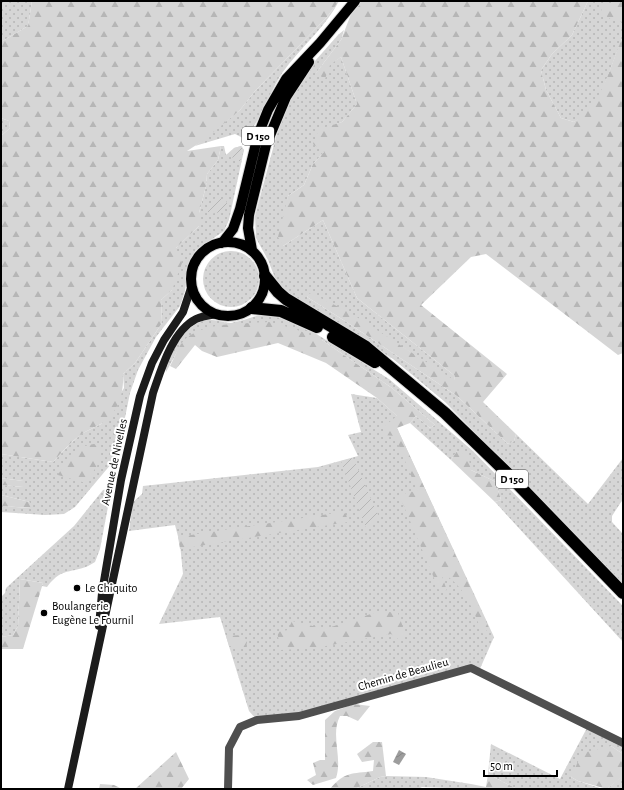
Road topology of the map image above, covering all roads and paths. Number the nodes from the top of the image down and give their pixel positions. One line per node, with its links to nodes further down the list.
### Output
1 (355, 1): 2 (main road, D 150)
2 (320, 43): 3 (main road, D 150); 4 (main road, D 150)
3 (222, 243): 4 (main road); 6 (main road)
4 (252, 250): 5 (main road)
5 (265, 276): 7 (main road); 9 (highway, D 150)
6 (192, 285): 8 (main road); 11 (main road, Avenue de Nivelles)
7 (252, 308): 8 (main road); 9 (highway, D 150)
8 (216, 314): 11 (main road, Avenue de Nivelles)
9 (394, 372): 10 (highway, D 150)
10 (623, 593)
11 (96, 655): 13 (main road, Avenue de Nivelles)
12 (623, 743): 14 (street, Chemin de Beaulieu)
13 (68, 789)
14 (228, 789)

